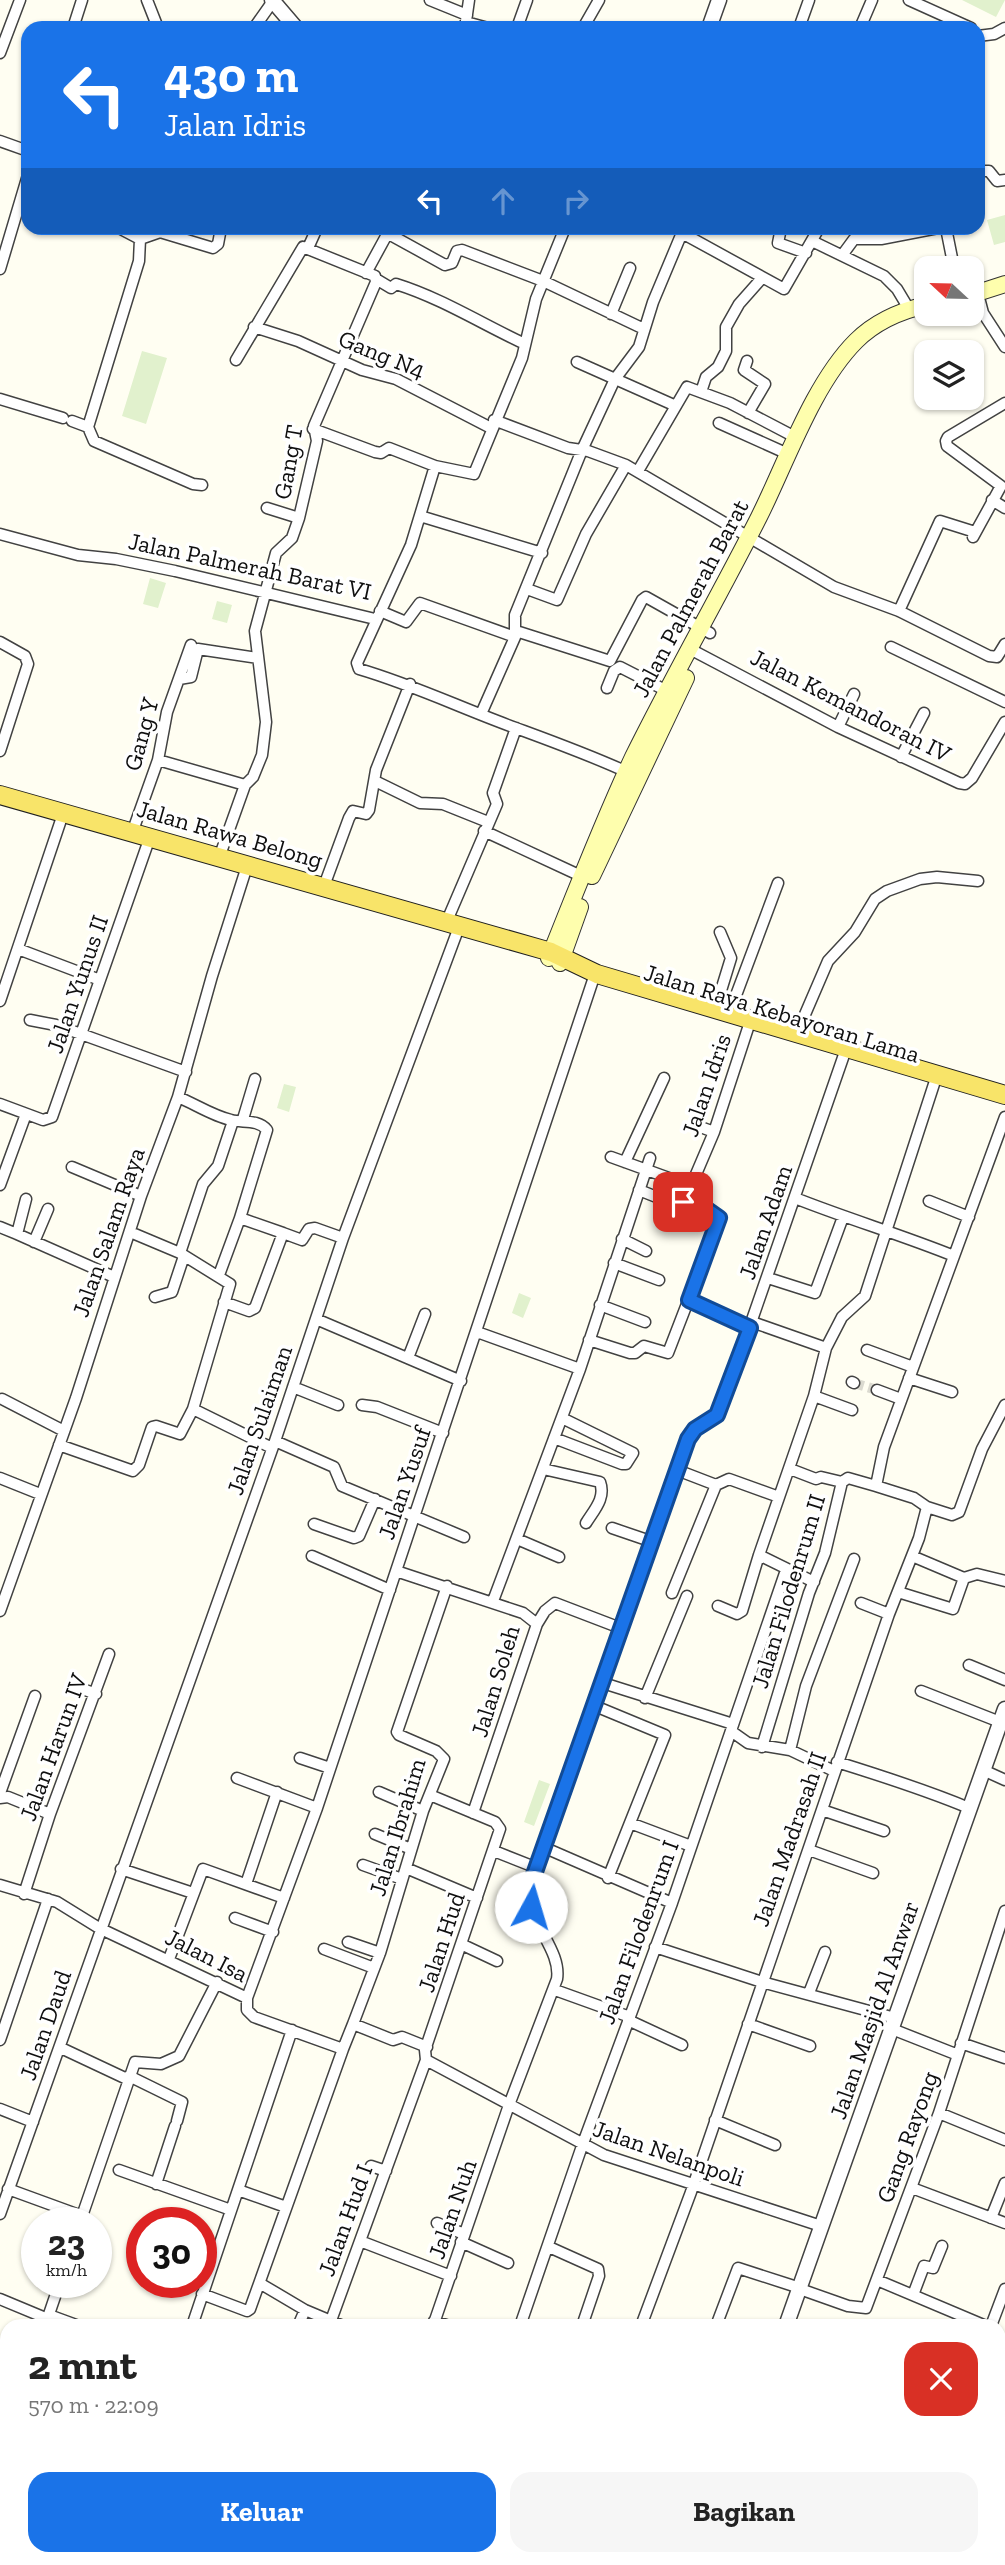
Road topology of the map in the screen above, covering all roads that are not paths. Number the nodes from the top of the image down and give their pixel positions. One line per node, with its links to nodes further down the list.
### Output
1 (20, 0): 27 (street)
2 (82, 0): 13 (street)
3 (146, 0): 14 (street)
4 (469, 0): 18 (street)
5 (527, 0): 19 (street)
6 (599, 0): 20 (street)
7 (719, 0): 21 (street)
8 (809, 0): 22 (street)
9 (872, 0): 23 (street)
10 (909, 0): 24 (street)
11 (273, 1): 15 (street); 16 (street)
12 (429, 1): 17 (street)
13 (76, 21)
14 (155, 21)
15 (259, 21)
16 (290, 21)
17 (464, 21)
18 (466, 21)
19 (520, 21)
20 (587, 21)
21 (712, 21)
22 (802, 21)
23 (863, 21)
24 (956, 21)
25 (1005, 28): 26 (street)
26 (985, 32)
27 (0, 53)
28 (0, 141): 29 (street)
29 (21, 148)
30 (985, 171): 31 (street)
31 (1005, 180)
32 (21, 198): 54 (street)
33 (132, 235): 47 (street)
34 (151, 235): 47 (street)
35 (170, 235): 36 (street)
36 (220, 235)
37 (314, 235): 49 (street)
38 (386, 235): 55 (street)
39 (397, 235): 58 (street)
40 (562, 235): 58 (street)
41 (681, 235): 69 (street)
42 (691, 235): 56 (street)
43 (780, 235): 50 (street)
44 (815, 235): 48 (street)
45 (902, 235): 51 (street)
46 (947, 235): 52 (street)
47 (140, 239): 84 (street)
48 (812, 241): 50 (street); 51 (street)
49 (308, 248): 55 (street); 68 (street)
50 (806, 253): 56 (street)
51 (843, 254): 64 (street)
52 (952, 256)
53 (630, 268): 66 (street)
54 (0, 269)
55 (366, 273): 57 (street)
56 (762, 278): 77 (street)
57 (376, 279): 70 (street); 75 (street, Gang T)
58 (543, 281): 66 (street); 70 (street)
59 (1005, 284): 60 (main road)
60 (984, 294)
61 (1005, 294): 62 (main road)
62 (984, 298)
63 (914, 308): 64 (main road, Jalan Palmerah Barat)
64 (909, 309): 86 (main road, Jalan Palmerah Barat)
65 (984, 313): 71 (street)
66 (611, 314): 69 (street)
67 (914, 320): 100 (main road, Jalan Palmerah Barat)
68 (254, 327): 72 (street); 75 (street, Gang N4)
69 (644, 329): 76 (street)
70 (525, 344): 83 (street)
71 (1005, 347)
72 (236, 360)
73 (747, 361): 81 (street)
74 (577, 362): 76 (street)
75 (342, 363): 83 (street, Gang N4); 85 (street, Gang T)
76 (615, 379): 80 (street); 87 (street)
77 (701, 393): 80 (street); 81 (street)
78 (0, 398): 84 (street)
79 (1005, 403): 92 (street)
80 (676, 406): 91 (street)
81 (748, 413): 86 (street)
82 (719, 423): 88 (street)
83 (492, 424): 87 (street, Gang N4); 90 (street)
84 (88, 427): 93 (street)
85 (313, 429): 90 (street); 98 (street, Gang T)
86 (795, 437): 88 (main road, Jalan Palmerah Barat)
87 (582, 450): 89 (street, Gang N4); 101 (street)
88 (788, 454): 100 (main road, Jalan Palmerah Barat)
89 (626, 465): 91 (street, Gang N4); 102 (street)
90 (435, 466): 97 (street, Jalan Palmerah Barat VI)
91 (638, 471): 100 (street, Gang N4)
92 (1003, 483): 94 (street)
93 (202, 485)
94 (992, 500): 96 (street); 104 (street)
95 (267, 508): 98 (street)
96 (1005, 508)
97 (420, 516): 101 (street); 105 (street, Jalan Palmerah Barat VI)
98 (299, 518): 103 (street, Gang T)
99 (0, 534): 103 (street, Jalan Palmerah Barat VI)
100 (754, 539): 104 (street, Gang N4); 106 (main road, Jalan Palmerah Barat)
101 (542, 553): 102 (street)
102 (527, 589): 107 (street)
103 (261, 592): 105 (street, Jalan Palmerah Barat VI); 113 (street, Gang T)
104 (899, 611): 109 (street, Gang N4)
105 (377, 615): 107 (street); 115 (street)
106 (705, 630): 107 (street); 112 (main road, Jalan Palmerah Barat)
107 (515, 634): 121 (street)
108 (0, 642): 125 (street)
109 (1004, 644)
110 (191, 645): 114 (street, Gang Y)
111 (891, 647): 119 (street)
112 (695, 651): 117 (main road, Jalan Palmerah Barat); 123 (street, Jalan Kemandoran IV); 144 (main road, Jalan Palmerah Barat)
113 (258, 658): 114 (street); 130 (street, Gang T)
114 (179, 679): 127 (street, Gang Y)
115 (410, 684): 121 (street); 129 (street)
116 (607, 688): 117 (street)
117 (667, 691): 128 (main road, Jalan Palmerah Barat)
118 (855, 694): 123 (street)
119 (1005, 702)
120 (924, 713): 126 (street)
121 (481, 714): 124 (street)
122 (1005, 722): 126 (street, Jalan Kemandoran IV)
123 (838, 727): 126 (street, Jalan Kemandoran IV)
124 (516, 728): 128 (street); 133 (street)
125 (0, 751)
126 (901, 757)
127 (158, 760): 130 (street); 134 (street, Gang Y)
128 (627, 772): 137 (main road, Jalan Palmerah Barat)
129 (375, 781): 133 (street); 140 (street)
130 (244, 786): 135 (street, Gang T)
131 (3, 799): 132 (main road, Jalan Rawa Belong)
132 (64, 811): 134 (main road, Jalan Rawa Belong); 143 (street)
133 (486, 827): 137 (street); 141 (street)
134 (141, 835): 135 (main road, Jalan Rawa Belong); 145 (street, Jalan Yunus II)
135 (220, 855): 136 (main road, Jalan Rawa Belong)
136 (248, 863): 140 (main road, Jalan Rawa Belong); 154 (street, Jalan Salam Raya)
137 (581, 876): 144 (main road, Jalan Palmerah Barat)
138 (978, 881): 151 (street)
139 (778, 883): 148 (street)
140 (324, 886): 141 (main road, Jalan Rawa Belong)
141 (453, 925): 144 (main road, Jalan Rawa Belong); 187 (street, Jalan Sulaiman)
142 (720, 932): 148 (street)
143 (18, 949): 145 (street); 147 (street)
144 (552, 956): 146 (main road, Jalan Raya Kebayoran Lama); 148 (main road, Jalan Raya Kebayoran Lama)
145 (100, 980): 152 (street, Jalan Yunus II)
146 (593, 980): 150 (main road, Jalan Raya Kebayoran Lama); 206 (street, Jalan Yusuf)
147 (0, 1001)
148 (722, 1012): 151 (main road, Jalan Raya Kebayoran Lama)
149 (30, 1020): 152 (street)
150 (748, 1028): 153 (main road, Jalan Raya Kebayoran Lama); 164 (street, Jalan Idris)
151 (797, 1033): 153 (main road, Jalan Raya Kebayoran Lama)
152 (82, 1034): 154 (street); 161 (street, Jalan Yunus II)
153 (845, 1054): 157 (main road, Jalan Raya Kebayoran Lama); 159 (main road, Jalan Raya Kebayoran Lama); 174 (street, Jalan Adam)
154 (186, 1072): 158 (street, Jalan Salam Raya)
155 (664, 1078): 167 (street)
156 (255, 1079): 162 (street)
157 (934, 1084): 159 (main road, Jalan Raya Kebayoran Lama); 183 (street)
158 (178, 1097): 162 (street); 173 (street, Jalan Salam Raya)
159 (1003, 1100): 180 (street)
160 (0, 1104): 161 (street)
161 (26, 1114): 165 (street)
162 (238, 1120): 181 (street); 191 (street)
163 (695, 1125): 164 (street)
164 (714, 1132): 171 (street, Jalan Idris)
165 (5, 1157): 170 (street)
166 (611, 1157): 167 (street)
167 (625, 1162): 168 (street)
168 (648, 1164): 171 (street); 172 (street)
169 (72, 1167): 173 (street)
170 (0, 1185)
171 (691, 1186): 176 (street, Jalan Idris)
172 (639, 1190): 176 (street); 188 (street)
173 (141, 1196): 184 (street, Jalan Salam Raya)
174 (795, 1198): 179 (street); 196 (street, Jalan Adam)
175 (26, 1199): 186 (street)
176 (692, 1199): 199 (street)
177 (929, 1201): 180 (street)
178 (48, 1209): 189 (street)
179 (844, 1217): 183 (street); 196 (street)
180 (969, 1217): 192 (street)
181 (240, 1219): 185 (street); 194 (street)
182 (0, 1227): 186 (street)
183 (886, 1228): 192 (street); 208 (street)
184 (130, 1232): 191 (street); 195 (street, Jalan Salam Raya)
185 (283, 1233): 187 (street); 200 (street)
186 (17, 1234): 189 (street)
187 (343, 1238): 203 (street, Jalan Sulaiman)
188 (622, 1239): 190 (street); 193 (street)
189 (34, 1242): 195 (street)
190 (646, 1251)
191 (182, 1255): 194 (street); 198 (street)
192 (954, 1256): 212 (street)
193 (614, 1264): 197 (street); 201 (street)
194 (219, 1276): 200 (street)
195 (114, 1277): 226 (street, Jalan Salam Raya)
196 (768, 1278): 205 (street, Jalan Adam)
197 (659, 1280)
198 (155, 1297)
199 (689, 1300): 205 (street); 207 (street)
200 (224, 1302): 223 (street)
201 (600, 1304): 204 (street); 207 (street)
202 (425, 1314): 210 (street)
203 (316, 1319): 210 (street); 214 (street, Jalan Sulaiman)
204 (645, 1322)
205 (751, 1325): 208 (street); 235 (street, Jalan Adam)
206 (477, 1332): 211 (street); 213 (street, Jalan Yusuf)
207 (589, 1340): 211 (street)
208 (826, 1348): 217 (street)
209 (867, 1350): 212 (street)
210 (408, 1358): 213 (street)
211 (581, 1365): 225 (street)
212 (911, 1373): 216 (street); 219 (street)
213 (461, 1381): 227 (street, Jalan Yusuf)
214 (293, 1387): 220 (street); 230 (street, Jalan Sulaiman)
215 (877, 1390): 219 (street)
216 (952, 1392)
217 (814, 1396): 224 (street); 234 (street)
218 (2, 1399): 226 (street)
219 (901, 1399): 239 (street)
220 (338, 1405)
221 (362, 1405): 227 (street)
222 (1005, 1405): 243 (street)
223 (192, 1409): 230 (street); 231 (street)
224 (852, 1410)
225 (562, 1418): 228 (street); 229 (street)
226 (64, 1431): 231 (street, Jalan Salam Raya)
227 (443, 1433): 244 (street, Jalan Yusuf)
228 (554, 1438): 232 (street); 233 (street)
229 (614, 1441): 232 (street); 232 (street)
230 (273, 1444): 242 (street); 313 (street, Jalan Sulaiman)
231 (59, 1445): 240 (street, Jalan Salam Raya)
232 (606, 1458)
233 (543, 1469): 245 (street); 249 (street)
234 (790, 1469): 237 (street); 241 (street)
235 (677, 1470): 238 (street); 250 (street, Jalan Adam)
236 (0, 1478): 240 (street)
237 (842, 1482): 239 (street, Jalan Filodenrum II); 260 (street, Jalan Filodenrum II)
238 (716, 1485): 241 (street); 264 (street)
239 (876, 1486): 243 (street)
240 (40, 1494): 269 (street, Jalan Salam Raya)
241 (779, 1497): 251 (street)
242 (375, 1499): 244 (street); 246 (street)
243 (927, 1507): 254 (street, Jalan Madrasah II)
244 (415, 1516): 248 (street); 257 (street, Jalan Yusuf)
245 (586, 1523)
246 (314, 1524)
247 (612, 1528): 250 (street)
248 (464, 1537)
249 (517, 1539): 253 (street); 266 (street)
250 (653, 1542): 272 (street, Jalan Adam)
251 (759, 1555): 256 (street); 268 (street)
252 (312, 1556): 262 (street)
253 (559, 1556)
254 (912, 1556): 258 (street); 263 (street, Jalan Madrasah II)
255 (854, 1559): 286 (street)
256 (786, 1570): 260 (street); 284 (street, Jalan Filodenrum I)
257 (396, 1571): 261 (street, Jalan Soleh); 262 (street, Jalan Yusuf)
258 (964, 1578): 259 (street); 263 (street)
259 (1005, 1581)
260 (814, 1582): 285 (street, Jalan Filodenrum II)
261 (447, 1587): 266 (street, Jalan Soleh); 295 (street, Jalan Ibrahim)
262 (390, 1590): 289 (street, Jalan Yusuf)
263 (898, 1592): 270 (street, Jalan Madrasah II)
264 (672, 1593)
265 (687, 1596): 281 (street)
266 (493, 1601): 271 (street, Jalan Soleh)
267 (861, 1603): 270 (street)
268 (718, 1606)
269 (0, 1611)
270 (889, 1614): 288 (street, Jalan Madrasah II)
271 (537, 1625): 272 (street); 301 (street, Jalan Soleh)
272 (623, 1629): 276 (street, Jalan Adam)
273 (109, 1654): 279 (street, Jalan Harun IV)
274 (969, 1665): 275 (street)
275 (1005, 1680)
276 (603, 1683): 281 (street); 282 (street, Jalan Adam)
277 (72, 1685): 279 (street)
278 (921, 1691): 283 (street)
279 (96, 1694): 302 (street, Jalan Harun IV)
280 (35, 1696): 296 (street)
281 (645, 1698): 284 (street)
282 (595, 1706): 303 (street); 307 (street, Jalan Adam)
283 (1002, 1722): 290 (street, Jalan Masjid Al Anwar)
284 (732, 1728): 285 (street); 306 (street, Jalan Filodenrum I)
285 (762, 1747): 286 (street)
286 (790, 1750): 288 (street)
287 (300, 1758): 289 (street)
288 (836, 1766): 298 (street); 299 (street, Jalan Madrasah II)
289 (330, 1768): 297 (street, Jalan Yusuf)
290 (983, 1770): 292 (street); 298 (street, Jalan Masjid Al Anwar)
291 (237, 1778): 293 (street)
292 (1005, 1780)
293 (278, 1792): 297 (street); 317 (street)
294 (379, 1792): 300 (street)
295 (430, 1795): 300 (street, Jalan Ibrahim); 301 (street)
296 (0, 1796): 302 (street)
297 (317, 1808): 321 (street, Jalan Yusuf)
298 (969, 1808): 346 (street, Jalan Masjid Al Anwar)
299 (822, 1810): 304 (street); 309 (street, Jalan Madrasah II)
300 (423, 1811): 308 (street, Jalan Ibrahim)
301 (473, 1813): 310 (street)
302 (50, 1814): 320 (street, Jalan Harun IV)
303 (630, 1823): 306 (street); 316 (street)
304 (884, 1831)
305 (375, 1834): 308 (street)
306 (691, 1846): 324 (street, Jalan Filodenrum I)
307 (543, 1847): 312 (street, Jalan Adam); 316 (street)
308 (411, 1849): 315 (street, Jalan Ibrahim)
309 (809, 1850): 314 (street); 339 (street, Jalan Madrasah II)
310 (494, 1851): 312 (street); 322 (street, Jalan Hud)
311 (363, 1865): 315 (street)
312 (537, 1868): 340 (street, Jalan Adam)
313 (121, 1869): 319 (street); 327 (street, Jalan Sulaiman)
314 (873, 1873)
315 (404, 1874): 322 (street); 334 (street, Jalan Ibrahim)
316 (608, 1878): 324 (street)
317 (246, 1884): 319 (street); 321 (street)
318 (0, 1885): 320 (street, Jalan Isa)
319 (193, 1893): 335 (street)
320 (24, 1894): 323 (street, Jalan Isa)
321 (285, 1898): 328 (street, Jalan Yusuf)
322 (477, 1898): 330 (street, Jalan Hud)
323 (48, 1899): 327 (street, Jalan Isa); 348 (street)
324 (672, 1903): 331 (street, Jalan Filodenrum I)
325 (1005, 1911): 349 (street, Gang Rayong)
326 (235, 1918): 328 (street)
327 (99, 1928): 335 (street, Jalan Isa); 353 (street, Jalan Daud)
328 (273, 1932): 342 (street, Jalan Yusuf)
329 (348, 1942): 334 (street)
330 (463, 1945): 336 (street); 352 (street, Jalan Hud)
331 (655, 1947): 339 (street); 343 (street, Jalan Filodenrum I)
332 (324, 1949): 337 (street)
333 (825, 1952): 341 (street)
334 (380, 1953): 337 (street, Jalan Ibrahim)
335 (169, 1959): 338 (street, Jalan Isa)
336 (497, 1961)
337 (374, 1968): 344 (street, Jalan Ibrahim)
338 (217, 1982): 342 (street, Jalan Isa); 358 (street)
339 (762, 1982): 341 (street); 345 (street, Jalan Madrasah II)
340 (555, 1990): 343 (street); 359 (street, Jalan Adam)
341 (809, 1993): 346 (street)
342 (247, 1998): 347 (street, Jalan Isa)
343 (629, 2018): 350 (street); 366 (street, Jalan Filodenrum I)
344 (353, 2024): 352 (street); 354 (street)
345 (748, 2024): 351 (street); 362 (street, Jalan Madrasah II)
346 (893, 2024): 355 (street); 384 (street, Jalan Masjid Al Anwar)
347 (292, 2030): 354 (street, Jalan Isa); 375 (street)
348 (0, 2040)
349 (961, 2043): 355 (street, Gang Rayong); 356 (street)
350 (681, 2045)
351 (810, 2046)
352 (427, 2047): 357 (street)
353 (61, 2048): 358 (street); 363 (street, Jalan Daud)
354 (342, 2049): 378 (street)
355 (958, 2055): 361 (street, Gang Rayong)
356 (1005, 2058)
357 (426, 2060): 359 (street); 369 (street, Jalan Hud I)
358 (128, 2077): 371 (street); 377 (street)
359 (509, 2105): 366 (street, Jalan Nelanpoli); 385 (street, Jalan Nuh)
360 (0, 2109): 363 (street)
361 (939, 2113): 364 (street); 374 (street, Gang Rayong)
362 (715, 2120): 365 (street); 372 (street, Jalan Madrasah II)
363 (33, 2122): 373 (street, Jalan Daud)
364 (1005, 2140)
365 (775, 2145)
366 (582, 2146): 372 (street, Jalan Nelanpoli); 388 (street, Jalan Filodenrum I)
367 (371, 2166): 369 (street)
368 (119, 2170): 371 (street)
369 (386, 2171): 386 (street, Jalan Hud I)
370 (1005, 2183): 381 (street)
371 (156, 2184): 379 (street)
372 (693, 2186): 384 (street, Jalan Nelanpoli); 411 (street, Jalan Madrasah II)
373 (8, 2189): 376 (street); 380 (street, Jalan Daud)
374 (912, 2189): 381 (street); 392 (street, Gang Rayong)
375 (238, 2190): 378 (street); 379 (street)
376 (52, 2207)
377 (85, 2207)
378 (286, 2207): 393 (street)
379 (231, 2210): 389 (street)
380 (0, 2214)
381 (991, 2218): 383 (street)
382 (437, 2223): 385 (street)
383 (1005, 2223)
384 (821, 2226): 394 (street, Jalan Masjid Al Anwar)
385 (463, 2238): 390 (street); 391 (street, Jalan Nuh)
386 (360, 2241): 391 (street); 407 (street, Jalan Hud I)
387 (942, 2246): 396 (street)
388 (549, 2247): 409 (street, Jalan Filodenrum I); 410 (street)
389 (217, 2251)
390 (508, 2263)
391 (451, 2276): 408 (street, Jalan Nuh)
392 (877, 2280): 394 (street, Gang Rayong); 396 (street)
393 (261, 2284): 399 (street); 401 (street)
394 (800, 2288): 412 (street); 413 (street, Jalan Masjid Al Anwar)
395 (1005, 2289): 415 (street)
396 (913, 2295): 414 (street)
397 (55, 2298): 403 (street)
398 (201, 2298): 404 (street)
399 (214, 2298)
400 (0, 2299): 402 (street)
401 (305, 2310): 405 (street); 406 (street)
402 (45, 2319)
403 (47, 2319)
404 (194, 2319)
405 (301, 2319)
406 (322, 2319)
407 (331, 2319)
408 (435, 2319)
409 (523, 2319)
410 (584, 2319)
411 (644, 2319)
412 (719, 2319)
413 (789, 2319)
414 (971, 2319)
415 (991, 2319)

